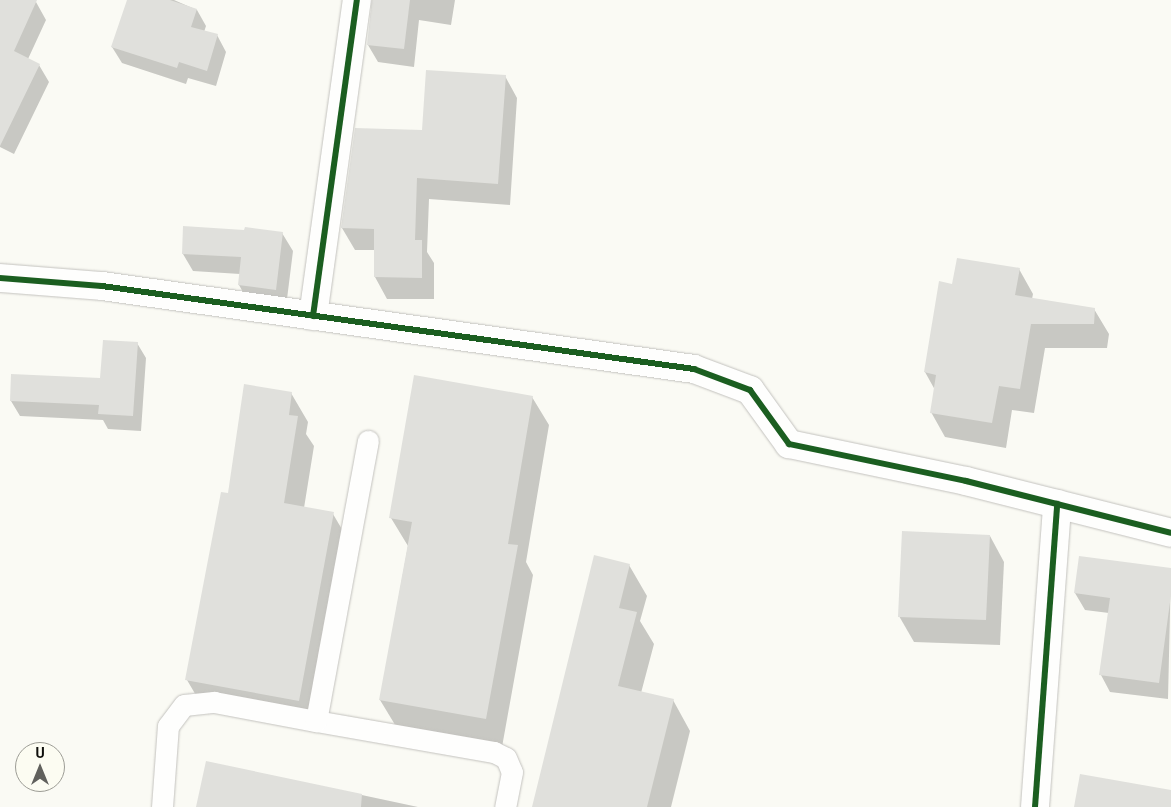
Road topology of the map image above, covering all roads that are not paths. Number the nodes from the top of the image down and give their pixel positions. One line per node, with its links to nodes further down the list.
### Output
1 (357, 0): 3 (street)
2 (0, 278): 3 (street)
3 (313, 316): 5 (street)
4 (368, 441): 7 (lane)
5 (1057, 504): 6 (street); 10 (street)
6 (1171, 533)
7 (316, 721): 8 (lane); 9 (lane)
8 (162, 807)
9 (505, 807)
10 (1035, 807)

